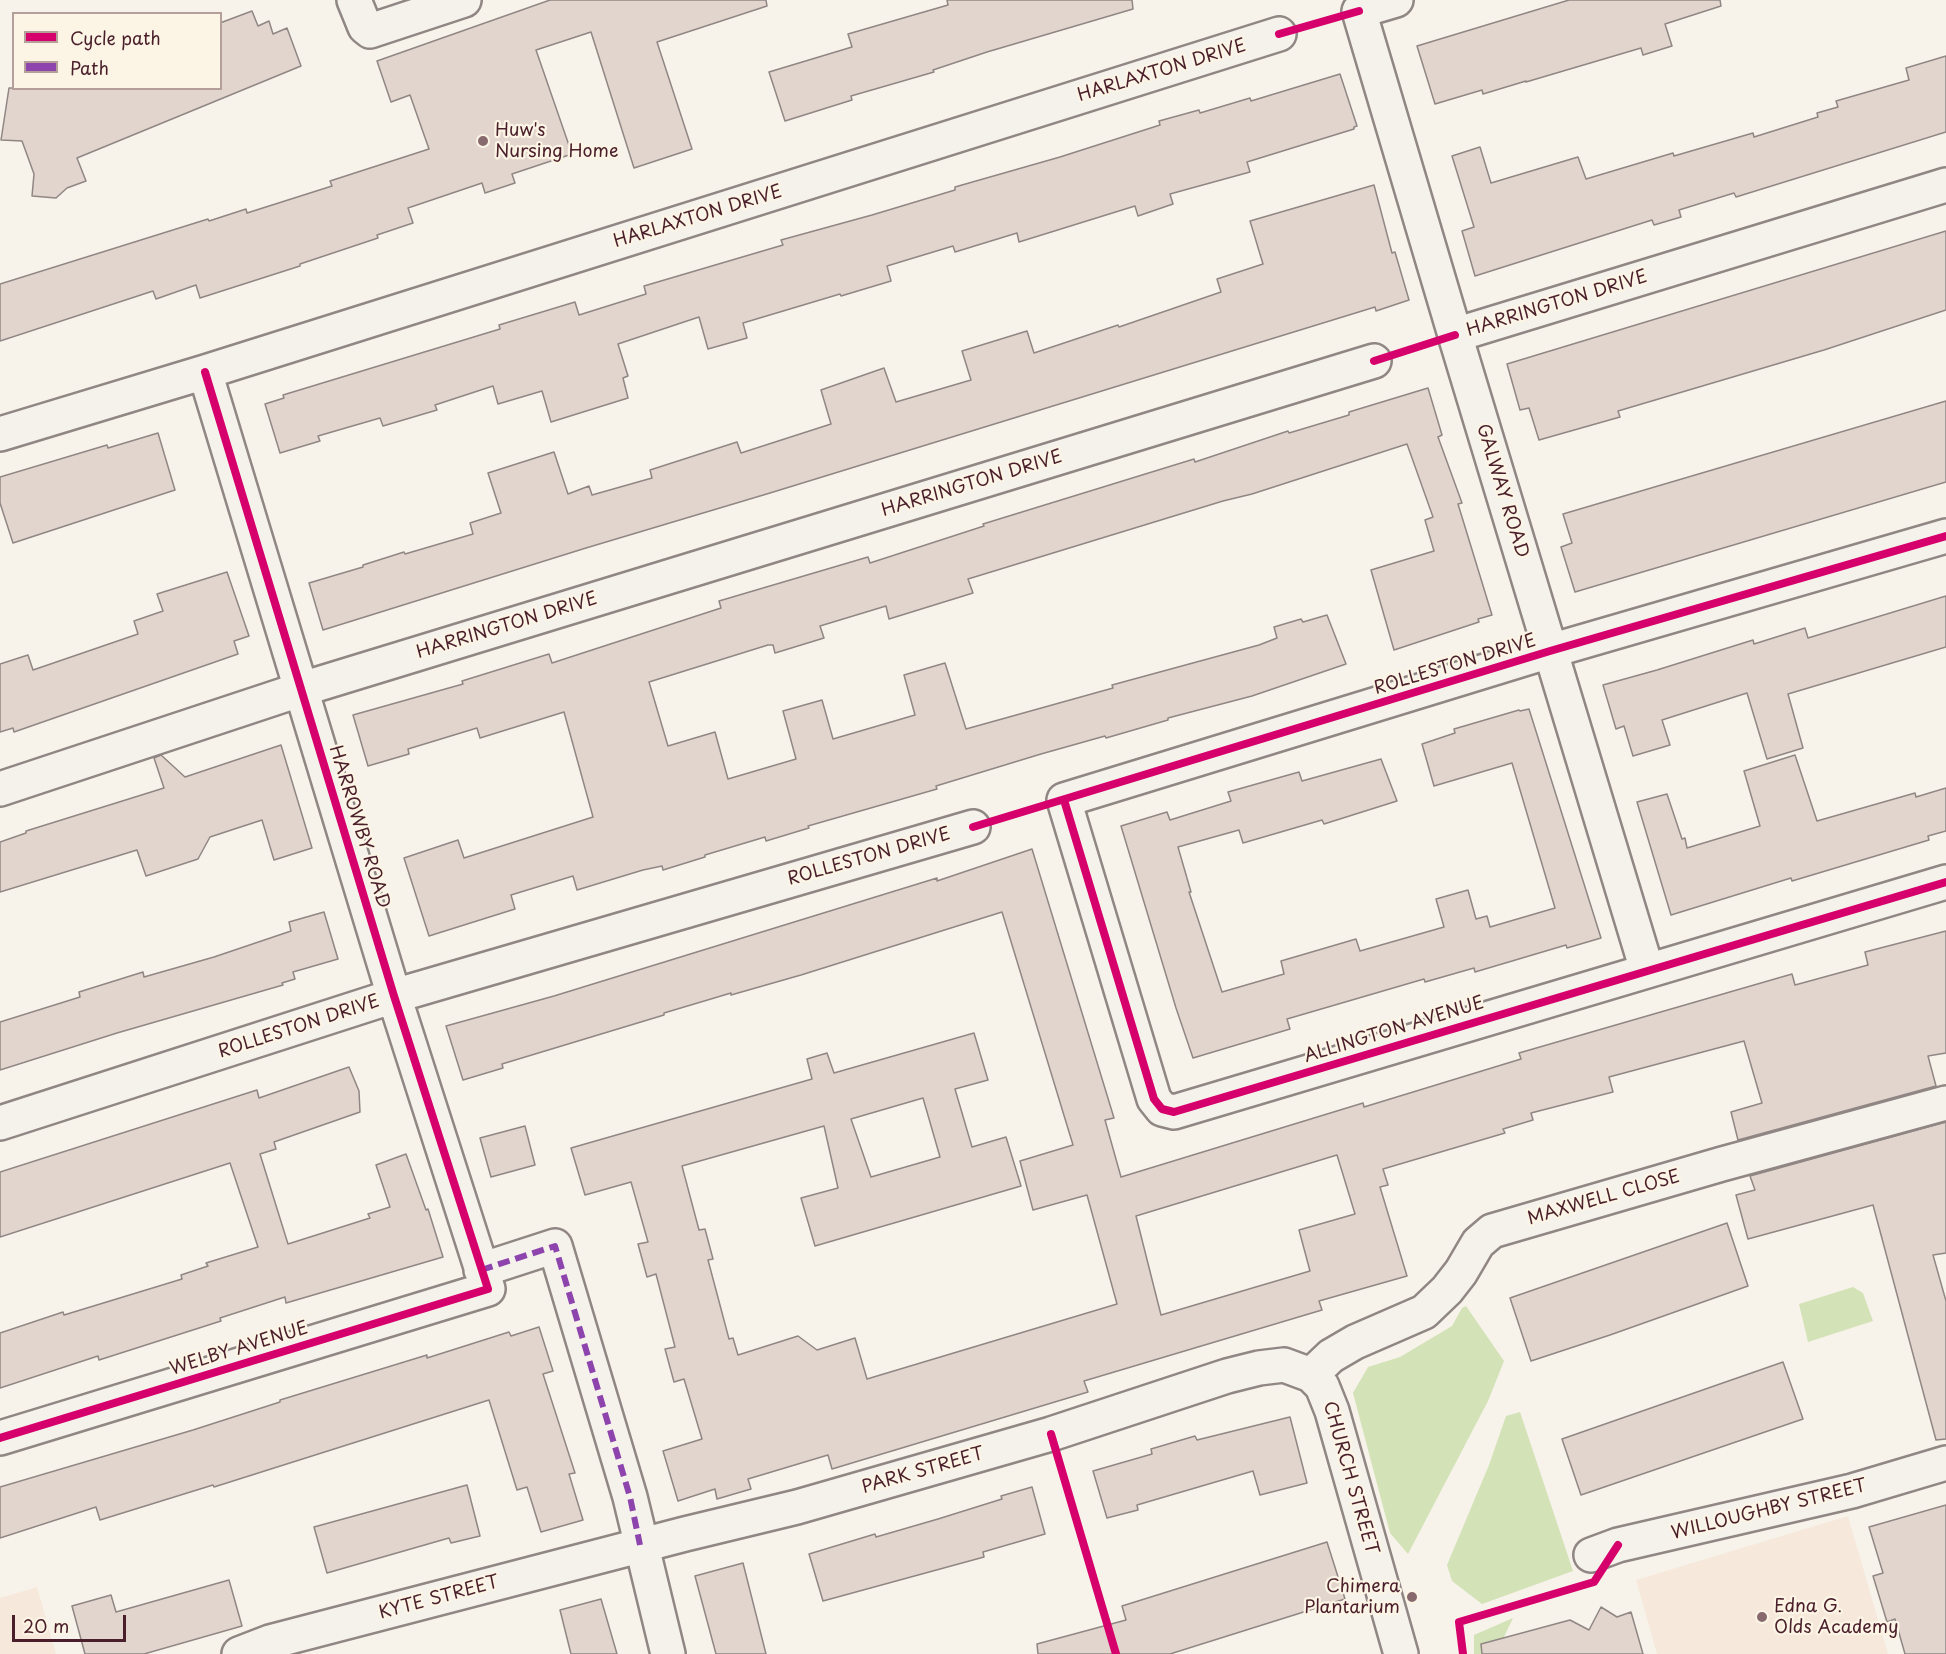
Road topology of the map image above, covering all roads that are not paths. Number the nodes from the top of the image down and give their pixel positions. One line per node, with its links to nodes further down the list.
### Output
1 (354, 0): 2 (street)
2 (464, 0)
3 (1396, 0): 6 (street, GALWAY ROAD)
4 (1279, 34): 8 (street, HARLAXTON DRIVE)
5 (1946, 185): 6 (street, HARRINGTON DRIVE)
6 (1455, 335): 11 (street, GALWAY ROAD)
7 (1374, 361): 12 (street, HARRINGTON DRIVE)
8 (205, 372): 9 (street, HARLAXTON DRIVE); 12 (street, HARROWBY ROAD)
9 (0, 434)
10 (1946, 536): 11 (street, ROLLESTON DRIVE)
11 (1550, 651): 14 (street, ROLLESTON DRIVE); 17 (street, GALWAY ROAD)
12 (302, 689): 13 (street, HARRINGTON DRIVE); 18 (street, HARROWBY ROAD)
13 (0, 789)
14 (1064, 800): 17 (street, ALLINGTON AVENUE)
15 (973, 827): 18 (street, ROLLESTON DRIVE)
16 (1946, 882): 17 (street, ALLINGTON AVENUE)
17 (1647, 970)
18 (394, 996): 20 (street, ROLLESTON DRIVE); 21 (street, HARROWBY ROAD)
19 (1946, 1103): 22 (street, MAXWELL CLOSE)
20 (0, 1123)
21 (484, 1279): 23 (street, WELBY AVENUE); 25 (street, WELBY AVENUE)
22 (1311, 1375): 25 (street, PARK STREET); 29 (street, CHURCH STREET)
23 (0, 1438)
24 (1946, 1462): 26 (street, WILLOUGHBY STREET)
25 (640, 1545): 27 (street, KYTE STREET); 28 (street)
26 (1591, 1555)
27 (239, 1654)
28 (668, 1654)
29 (1401, 1654)

